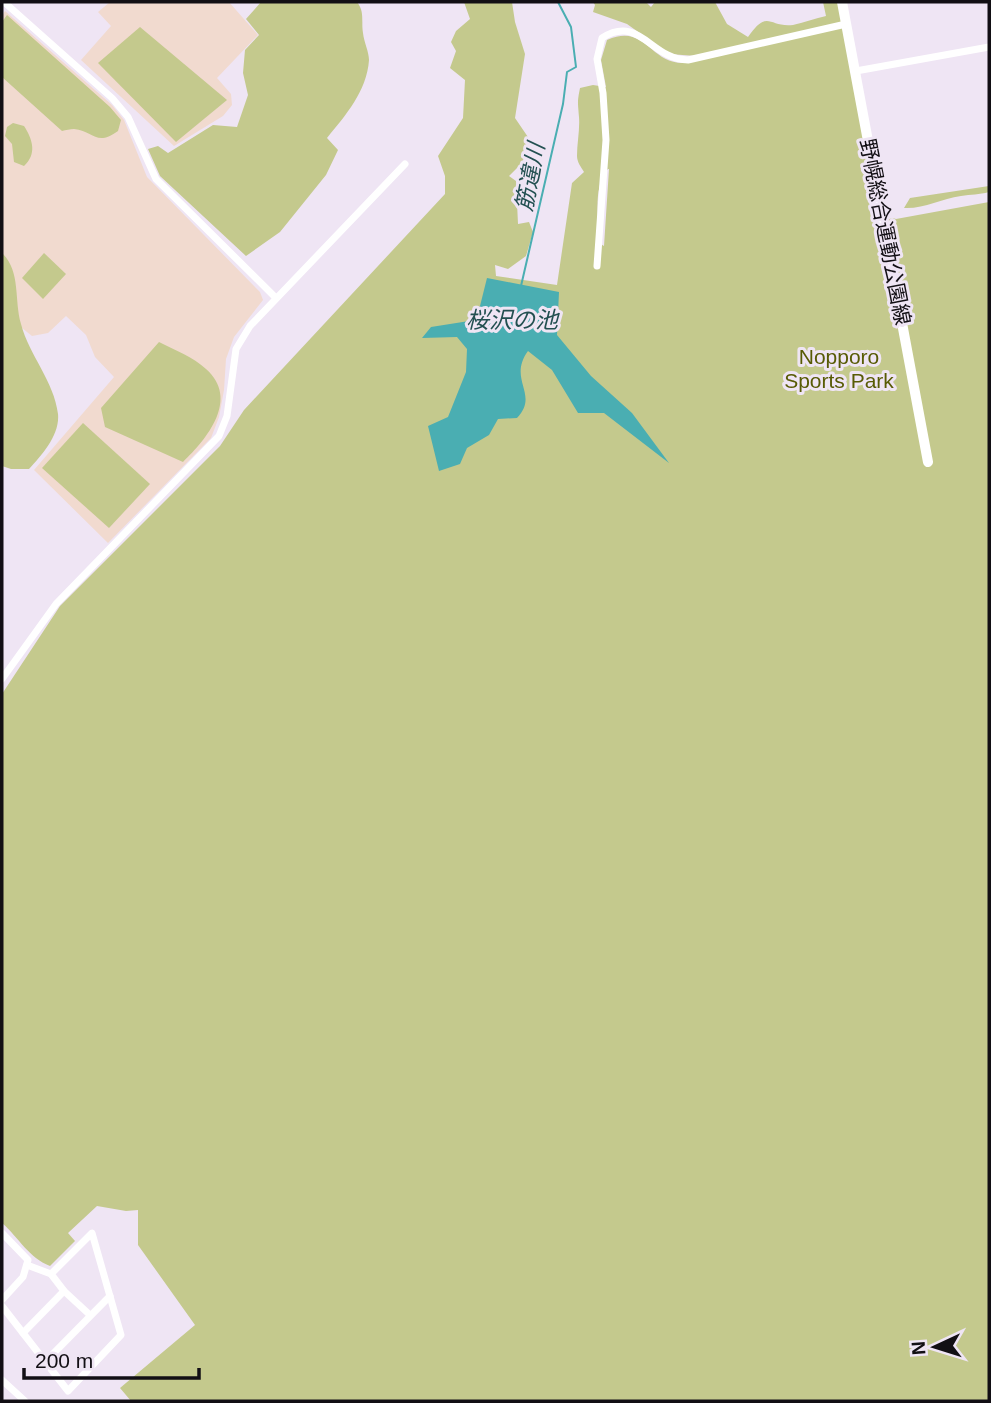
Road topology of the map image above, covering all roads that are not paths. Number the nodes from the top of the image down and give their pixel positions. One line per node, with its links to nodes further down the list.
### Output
1 (4, 2): 8 (street)
2 (842, 2): 3 (main road, 野幌総合運動公園線)
3 (846, 24): 5 (main road, 野幌総合運動公園線); 7 (street)
4 (989, 47): 5 (street)
5 (856, 71): 9 (main road, 野幌総合運動公園線)
6 (405, 164): 8 (street)
7 (597, 266)
8 (276, 298): 10 (street)
9 (929, 462)
10 (2, 679)
11 (3, 1235): 12 (street)
12 (27, 1265): 13 (street); 16 (street)
13 (51, 1274): 14 (street); 15 (street)
14 (64, 1291): 18 (street); 19 (street)
15 (110, 1296): 18 (street); 20 (street)
16 (2, 1300)
17 (2, 1306): 19 (street)
18 (90, 1315): 20 (street)
19 (23, 1334): 20 (street)
20 (45, 1362)
21 (4, 1386): 22 (street)
22 (25, 1401)

